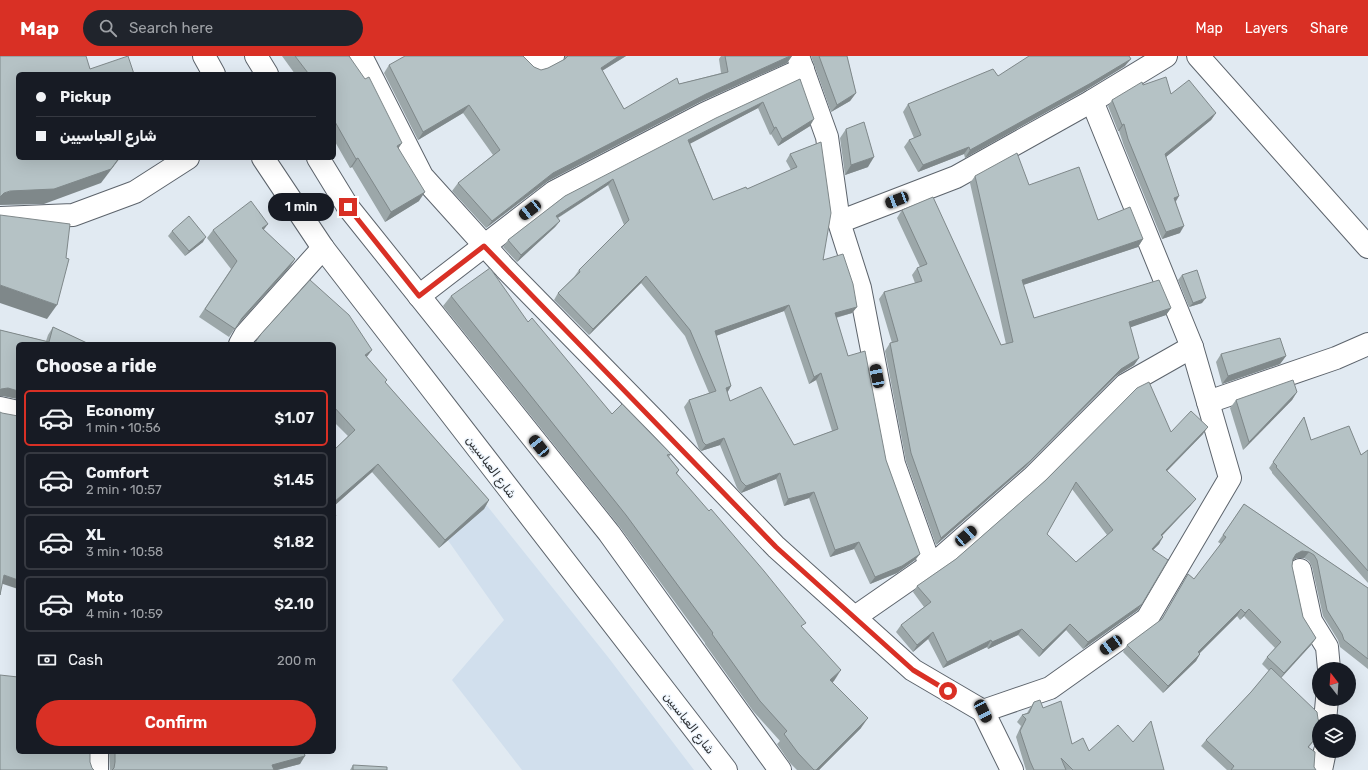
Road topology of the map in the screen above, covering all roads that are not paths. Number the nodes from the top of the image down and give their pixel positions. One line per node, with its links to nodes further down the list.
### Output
1 (204, 56): 9 (street)
2 (256, 56): 10 (street)
3 (361, 56): 17 (street)
4 (527, 56): 5 (street)
5 (553, 56)
6 (1166, 56): 11 (street)
7 (1198, 56): 18 (street)
8 (800, 62): 16 (street); 17 (street)
9 (213, 72)
10 (266, 72)
11 (1092, 101): 16 (street); 23 (street)
12 (185, 160): 15 (street)
13 (264, 160): 19 (street, شارع العباسيين)
14 (319, 160): 20 (street)
15 (0, 218)
16 (839, 222): 27 (street)
17 (484, 246): 20 (street); 29 (street)
18 (1368, 247)
19 (323, 248): 21 (street); 35 (street, شارع العباسيين)
20 (419, 296): 36 (street)
21 (241, 342)
22 (1368, 344): 24 (street)
23 (1192, 347): 24 (street); 27 (street)
24 (1208, 402): 31 (street)
25 (0, 408): 26 (street)
26 (16, 412)
27 (930, 565): 29 (street)
28 (1300, 570): 30 (street)
29 (855, 617): 31 (street)
30 (1328, 662)
31 (983, 711): 37 (street)
32 (97, 754): 34 (street)
33 (1324, 758): 38 (street)
34 (97, 770)
35 (726, 770)
36 (780, 770)
37 (1012, 770)
38 (1321, 770)

